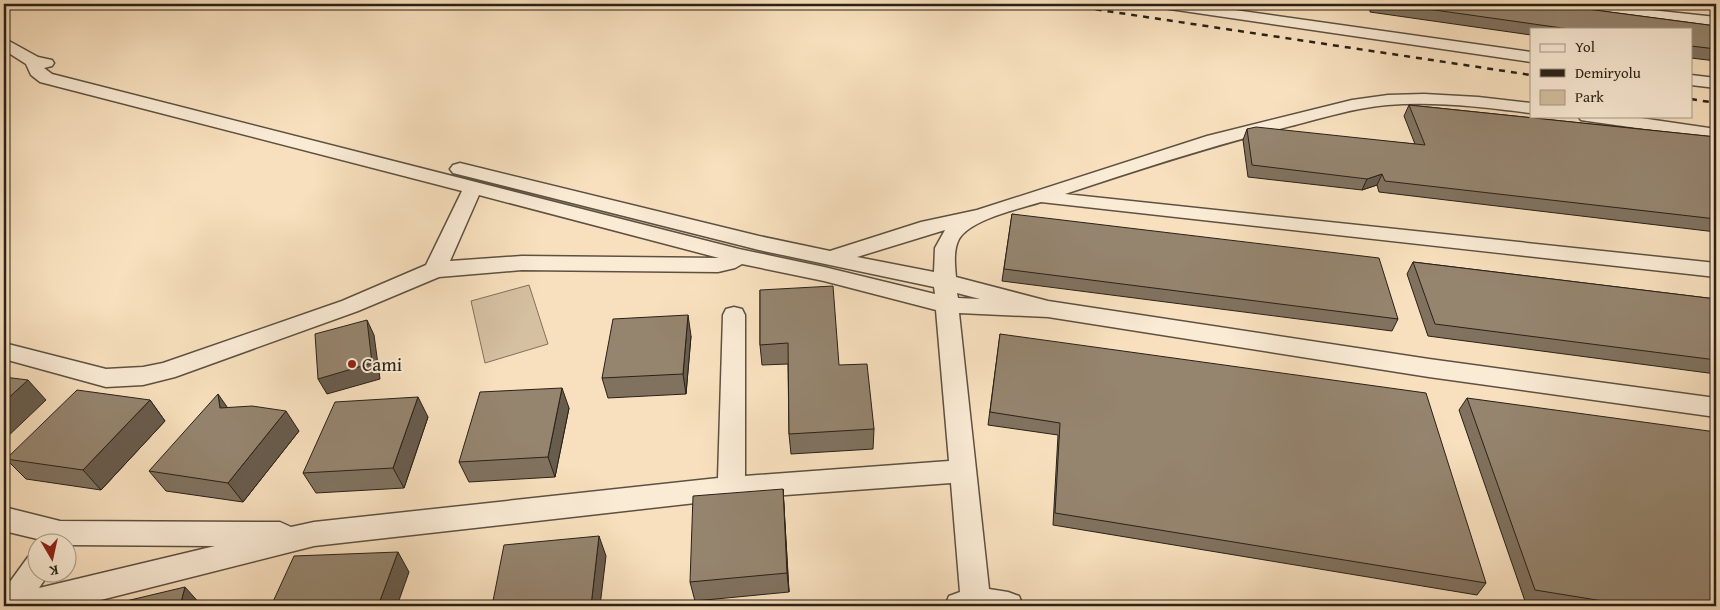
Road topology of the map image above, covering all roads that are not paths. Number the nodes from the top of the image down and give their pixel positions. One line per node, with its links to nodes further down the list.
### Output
1 (1163, 4): 7 (street)
2 (1558, 4): 4 (street)
3 (1663, 4): 4 (street)
4 (1684, 18): 5 (street)
5 (1716, 22)
6 (5, 46): 8 (street)
7 (1530, 57)
8 (32, 61): 14 (street); 18 (street)
9 (1692, 80): 10 (street)
10 (1716, 83)
11 (1530, 108): 15 (street)
12 (1602, 118): 13 (street)
13 (1716, 134)
14 (473, 188): 17 (street); 19 (street)
15 (1038, 197): 16 (street); 20 (street)
16 (982, 215): 18 (street); 21 (street)
17 (739, 256): 19 (street); 22 (street)
18 (831, 258): 21 (street)
19 (435, 270): 25 (street)
20 (1716, 270)
21 (945, 282): 22 (street); 23 (street)
22 (948, 305): 23 (street); 27 (street)
23 (1048, 309): 26 (street)
24 (734, 315): 28 (street)
25 (4, 351)
26 (1716, 408)
27 (964, 471): 28 (street); 34 (street)
28 (731, 488): 31 (street)
29 (4, 519): 30 (street)
30 (40, 532)
31 (314, 534): 32 (street); 36 (street)
32 (78, 538)
33 (28, 580): 35 (street)
34 (971, 604): 37 (street)
35 (10, 606)
36 (24, 606)
37 (1008, 606)

